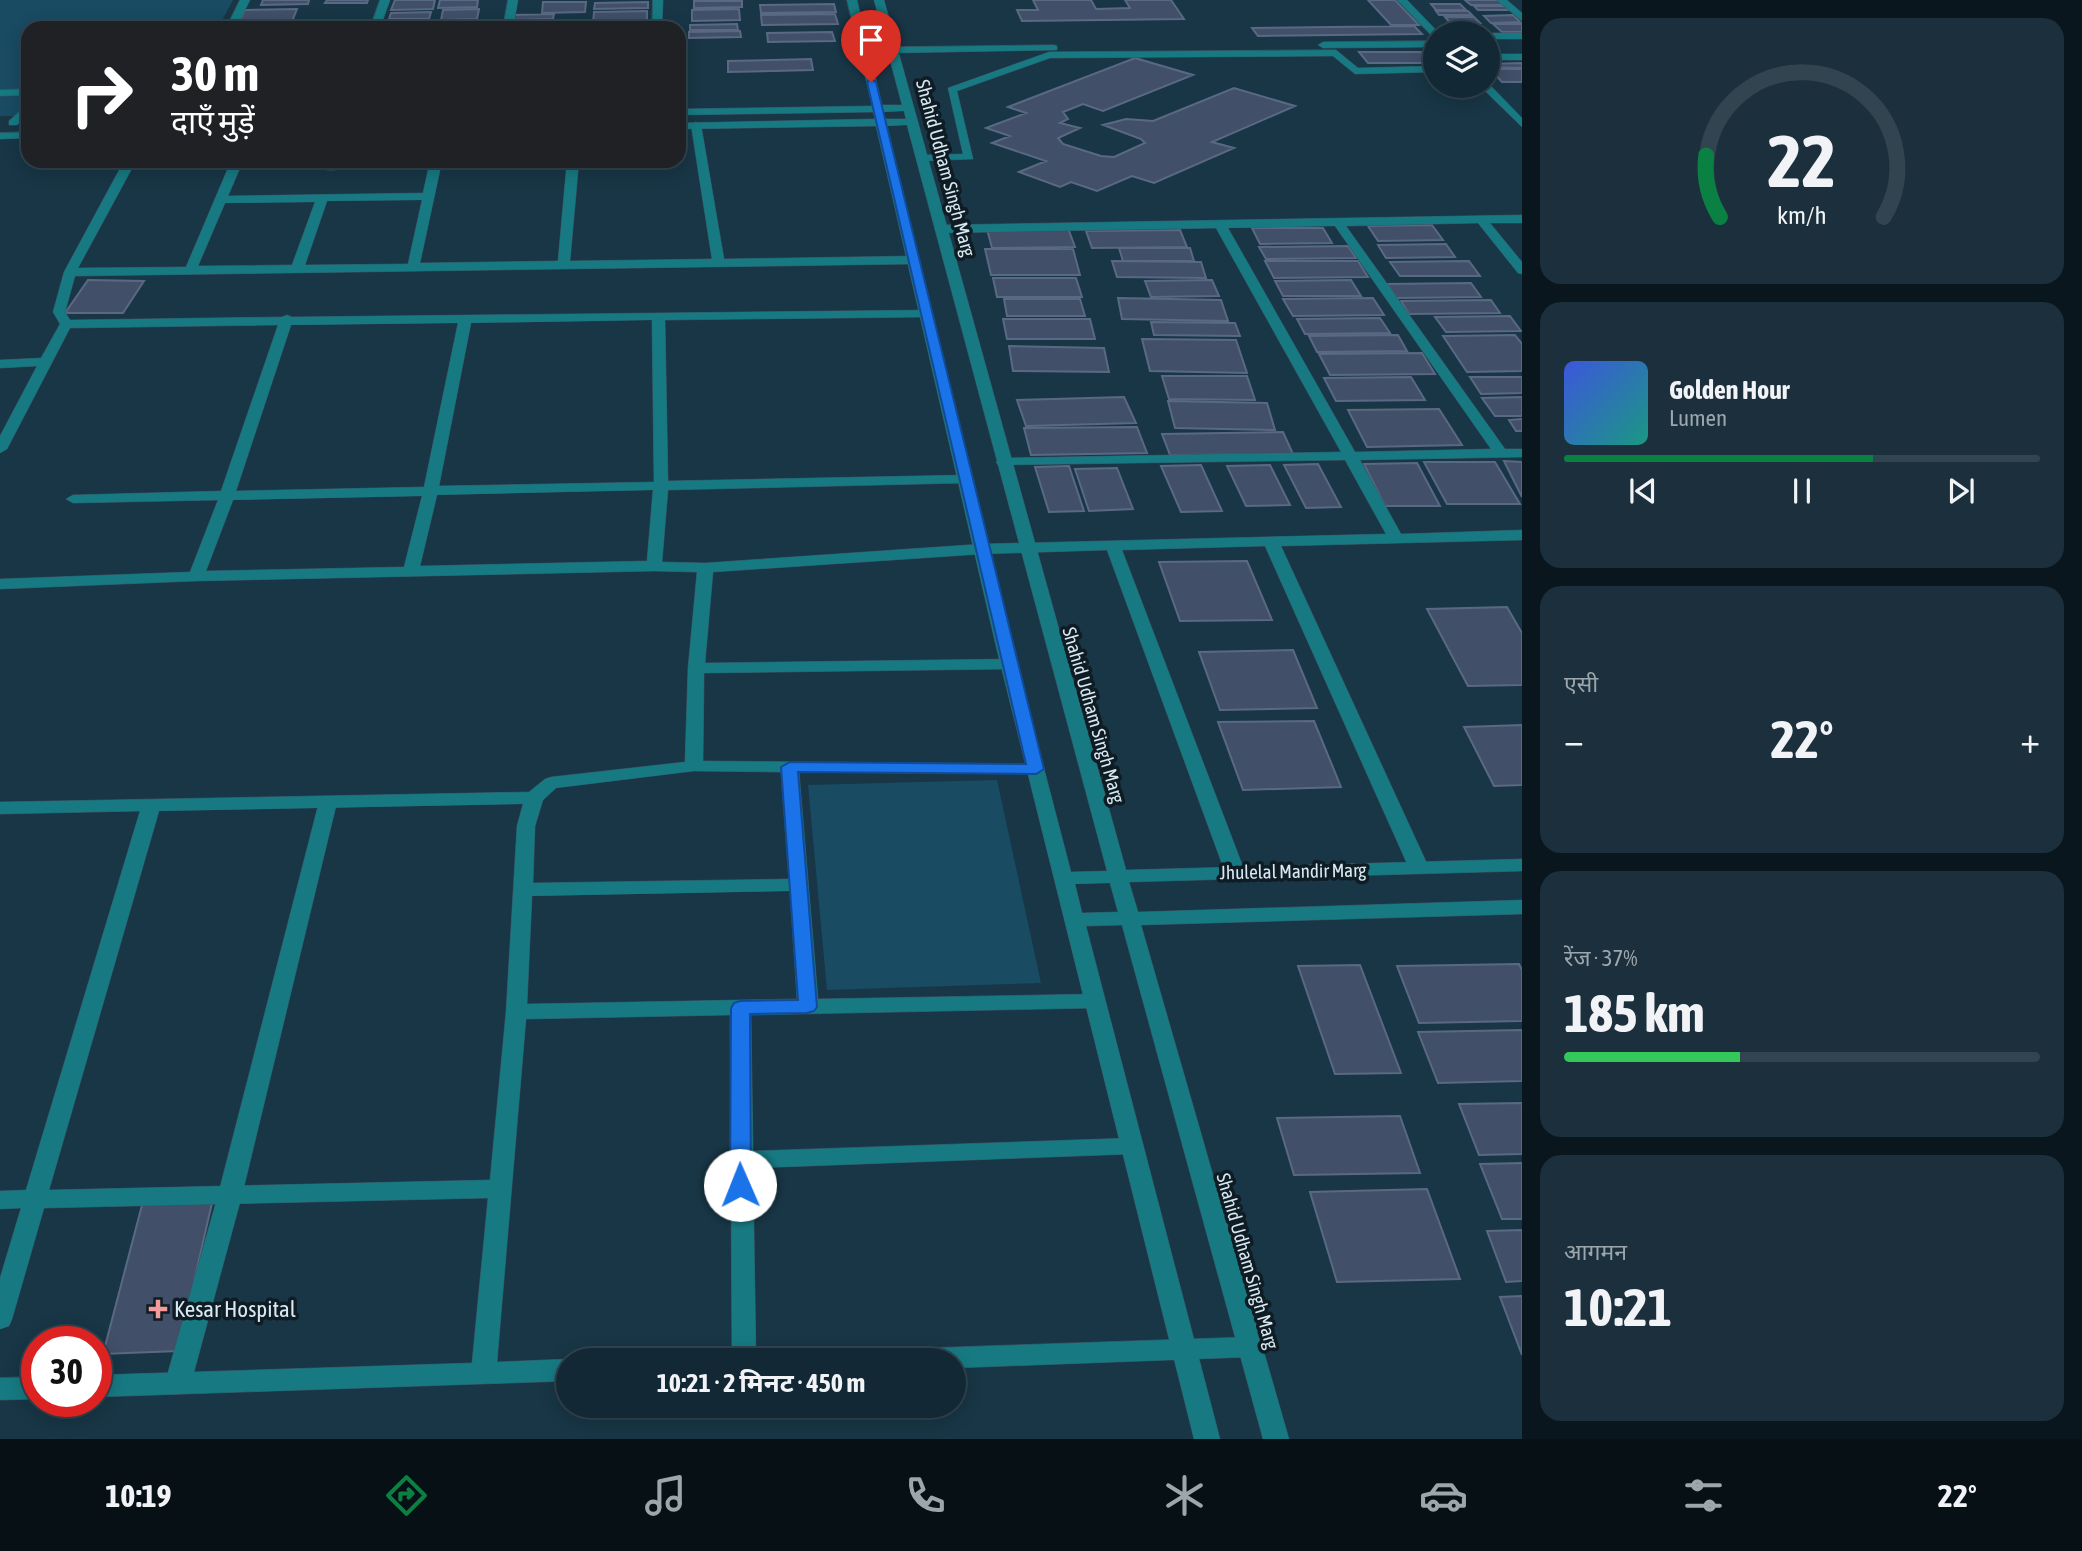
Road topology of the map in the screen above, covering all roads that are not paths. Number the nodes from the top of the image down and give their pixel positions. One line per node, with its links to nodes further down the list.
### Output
1 (245, 0): 10 (street)
2 (385, 0): 11 (street)
3 (513, 0): 12 (street)
4 (658, 0): 13 (street)
5 (852, 0): 29 (street)
6 (879, 0): 18 (street, Shahid Udham Singh Marg)
7 (1402, 0): 14 (street)
8 (1502, 0): 9 (street)
9 (1522, 18)
10 (234, 21)
11 (378, 21)
12 (509, 21)
13 (657, 21)
14 (1423, 22)
15 (1522, 36): 16 (street)
16 (1500, 37)
17 (1423, 44): 18 (street)
18 (892, 50): 28 (street, Shahid Udham Singh Marg)
19 (1500, 57): 20 (street)
20 (1522, 57)
21 (1423, 69): 38 (street)
22 (21, 92): 23 (street)
23 (0, 93)
24 (1499, 98): 26 (street)
25 (686, 112): 29 (street)
26 (1516, 112): 33 (street)
27 (21, 114): 30 (street)
28 (909, 115): 29 (street); 38 (street, Shahid Udham Singh Marg)
29 (879, 116): 34 (street); 51 (street)
30 (13, 123): 31 (street); 32 (street)
31 (21, 123)
32 (0, 124)
33 (1522, 124)
34 (696, 125): 35 (street); 52 (street)
35 (686, 126)
36 (21, 135): 37 (street)
37 (0, 136)
38 (921, 158): 50 (street, Shahid Udham Singh Marg)
39 (126, 168): 58 (street)
40 (234, 168): 45 (street)
41 (434, 168): 43 (street)
42 (572, 168): 53 (street)
43 (428, 196): 44 (street); 54 (street)
44 (323, 198): 45 (street); 55 (street)
45 (220, 200): 57 (street)
46 (1481, 219): 47 (street); 48 (street); 56 (street)
47 (1522, 219)
48 (1338, 222): 49 (street); 67 (street)
49 (1220, 224): 50 (street); 69 (street)
50 (940, 229): 70 (street, Shahid Udham Singh Marg)
51 (913, 260): 52 (street); 59 (street)
52 (719, 262): 53 (street)
53 (564, 265): 54 (street)
54 (413, 267): 55 (street)
55 (297, 269): 57 (street)
56 (1522, 270)
57 (190, 271): 58 (street)
58 (70, 272): 63 (street)
59 (926, 313): 60 (street); 71 (street)
60 (658, 316): 61 (street); 72 (street)
61 (465, 318): 62 (street); 73 (street)
62 (287, 319): 63 (street); 74 (street)
63 (66, 324): 64 (street)
64 (45, 362): 65 (street); 66 (street)
65 (0, 364)
66 (0, 449)
67 (1501, 453): 68 (street); 69 (street)
68 (1522, 453)
69 (1350, 456): 70 (street); 77 (street)
70 (1003, 462): 80 (street, Shahid Udham Singh Marg)
71 (965, 479): 72 (street); 81 (street)
72 (661, 486): 73 (street); 82 (street)
73 (431, 491): 74 (street); 84 (street)
74 (227, 496): 75 (street); 85 (street)
75 (73, 499)
76 (1522, 535): 77 (street)
77 (1396, 538): 78 (street)
78 (1271, 542): 79 (street); 97 (street)
79 (1113, 546): 80 (street); 98 (street)
80 (1027, 548): 81 (street); 99 (street, Shahid Udham Singh Marg)
81 (982, 550): 83 (street); 87 (street)
82 (654, 566): 83 (street); 84 (street)
83 (705, 568): 88 (street)
84 (410, 573): 85 (street)
85 (196, 576): 86 (street)
86 (0, 584)
87 (1009, 664): 88 (street); 91 (street)
88 (696, 668): 89 (street)
89 (694, 766): 90 (street); 92 (street)
90 (790, 767): 91 (street); 101 (street)
91 (1036, 769): 100 (street)
92 (534, 798): 93 (street); 102 (street)
93 (328, 802): 94 (street); 113 (street)
94 (151, 805): 95 (street); 114 (street)
95 (0, 808)
96 (1522, 865): 97 (street, Jhulelal Mandir Marg)
97 (1419, 868): 98 (street, Jhulelal Mandir Marg)
98 (1235, 872): 99 (street, Jhulelal Mandir Marg)
99 (1118, 876): 100 (street, Jhulelal Mandir Marg); 104 (street, Shahid Udham Singh Marg)
100 (1064, 878): 105 (street)
101 (799, 885): 102 (street); 107 (street)
102 (523, 890): 109 (street)
103 (1522, 907): 104 (street)
104 (1130, 919): 105 (street); 117 (street, Shahid Udham Singh Marg)
105 (1075, 920): 106 (street)
106 (1095, 1001): 107 (street); 110 (street)
107 (807, 1007): 108 (street)
108 (740, 1008): 109 (street); 111 (street)
109 (516, 1012): 112 (street)
110 (1132, 1146): 111 (street); 119 (street)
111 (740, 1160): 118 (street)
112 (500, 1189): 113 (street); 122 (street)
113 (230, 1195): 114 (street); 123 (street)
114 (35, 1199): 115 (street); 116 (street)
115 (0, 1200)
116 (0, 1319)
117 (1250, 1347): 119 (street); 128 (street, Shahid Udham Singh Marg)
118 (744, 1348)
119 (1184, 1349): 120 (street); 127 (street)
120 (966, 1357)
121 (556, 1370): 122 (street)
122 (484, 1372): 123 (street)
123 (178, 1383): 124 (street)
124 (112, 1385)
125 (21, 1388): 126 (street)
126 (0, 1389)
127 (1207, 1439)
128 (1276, 1439)

